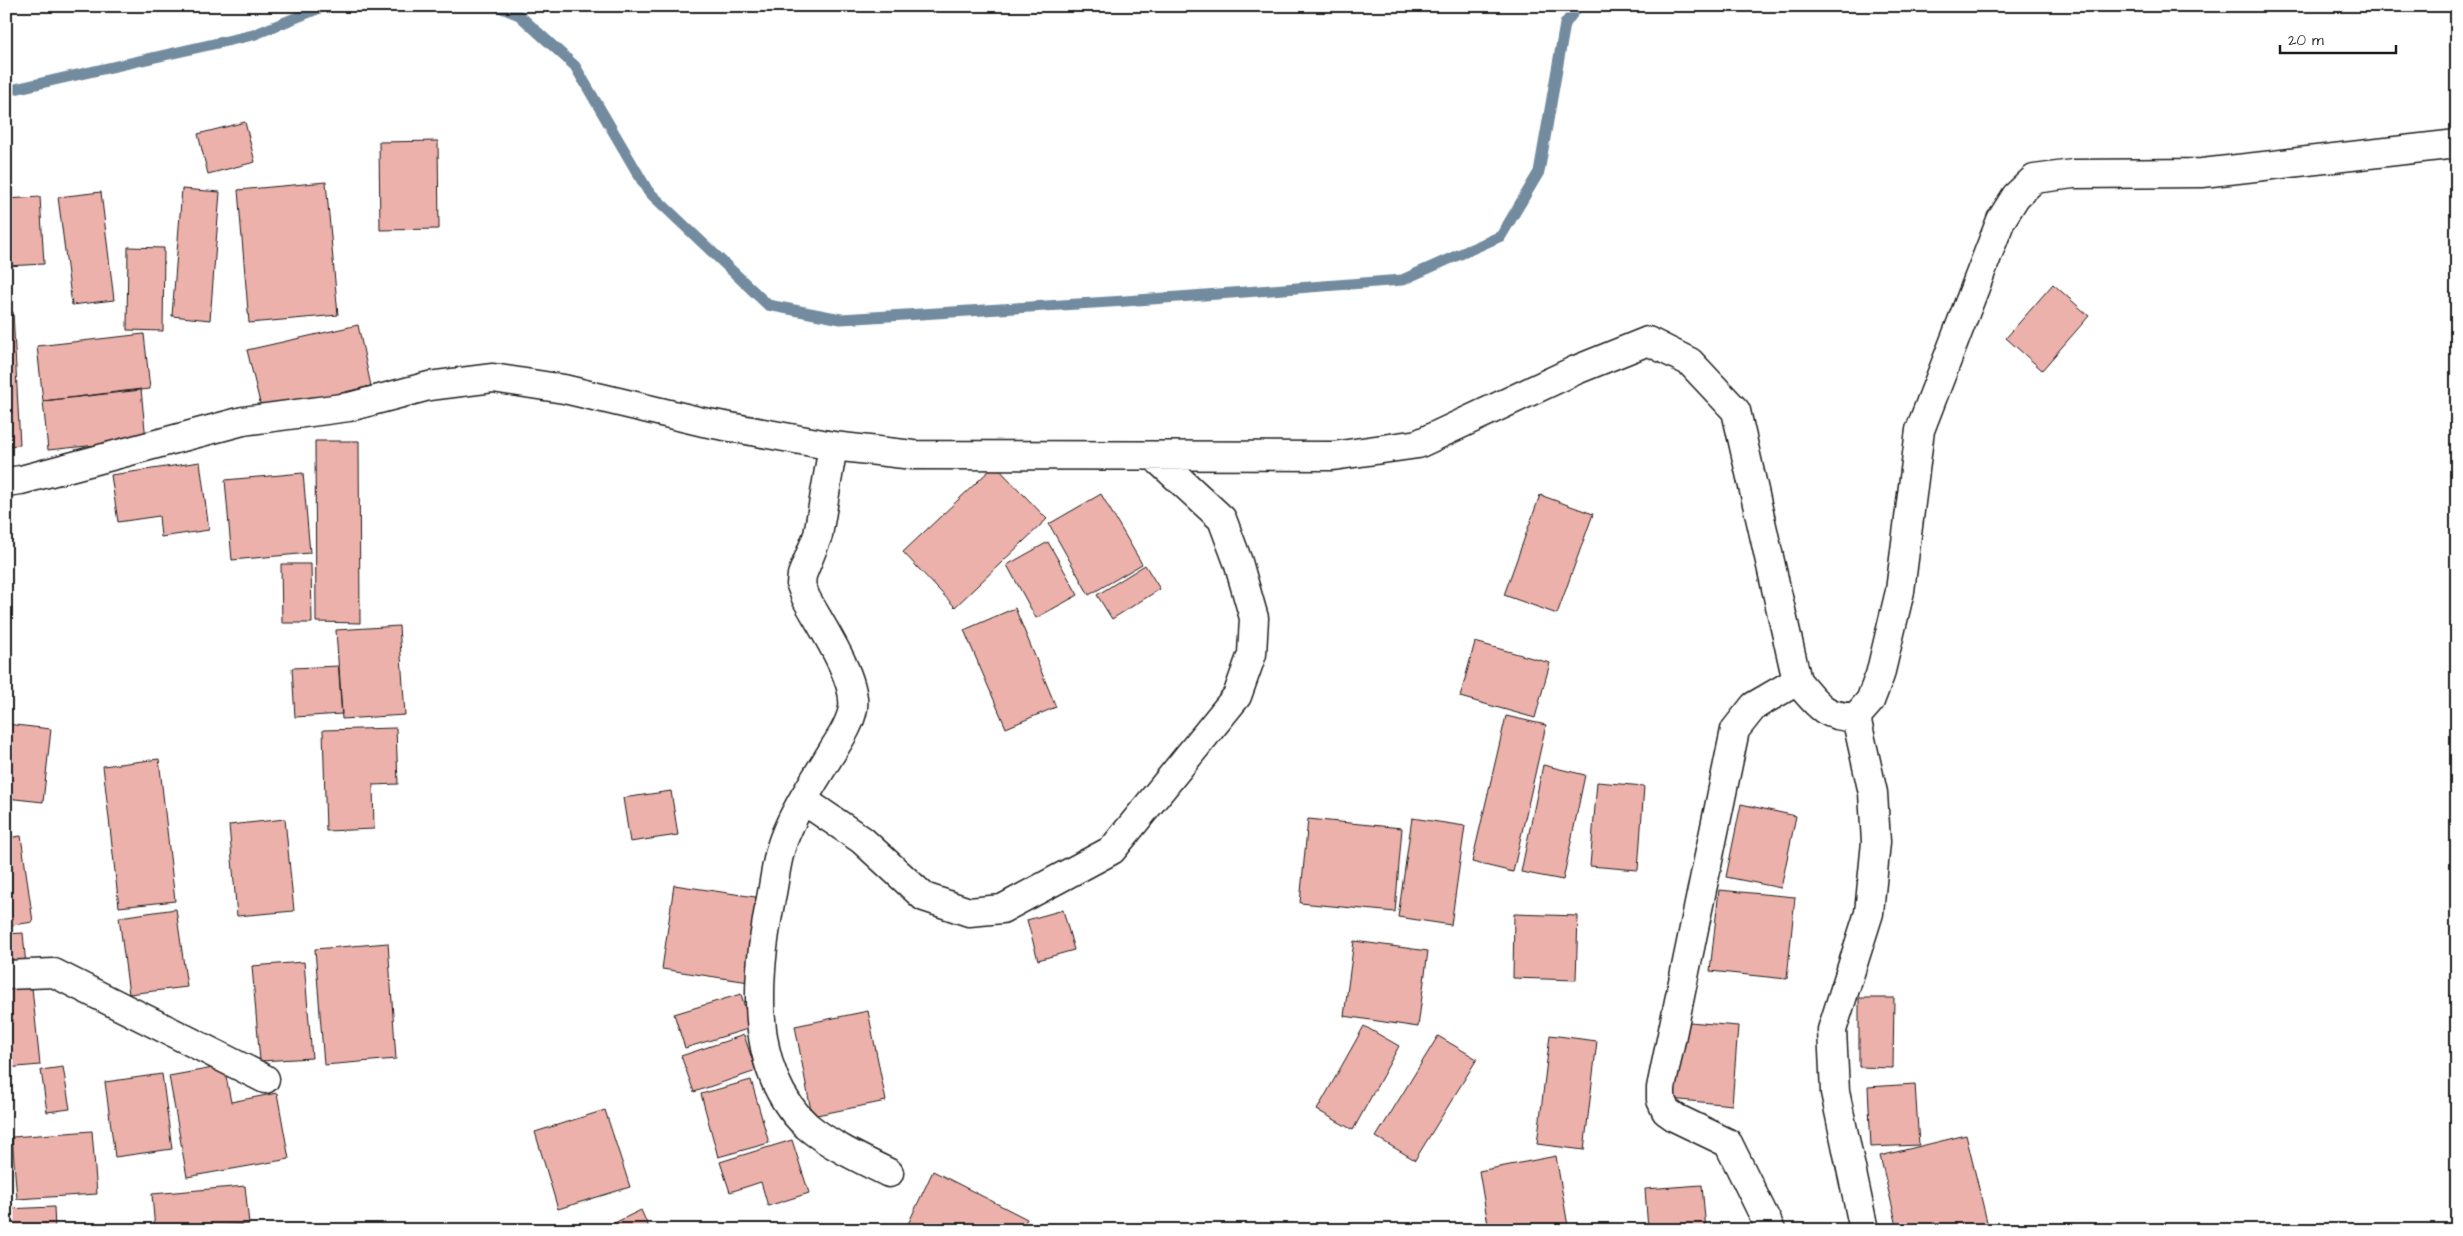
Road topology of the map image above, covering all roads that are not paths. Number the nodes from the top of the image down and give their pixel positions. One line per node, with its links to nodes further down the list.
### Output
1 (2457, 144): 6 (street)
2 (833, 446): 3 (street); 4 (street); 7 (street)
3 (1155, 457): 5 (street); 7 (street)
4 (6, 482)
5 (1797, 681): 6 (street); 11 (street)
6 (1856, 717): 12 (street)
7 (803, 800): 10 (street)
8 (6, 975): 9 (street)
9 (265, 1079)
10 (889, 1174)
11 (1771, 1230)
12 (1864, 1230)

